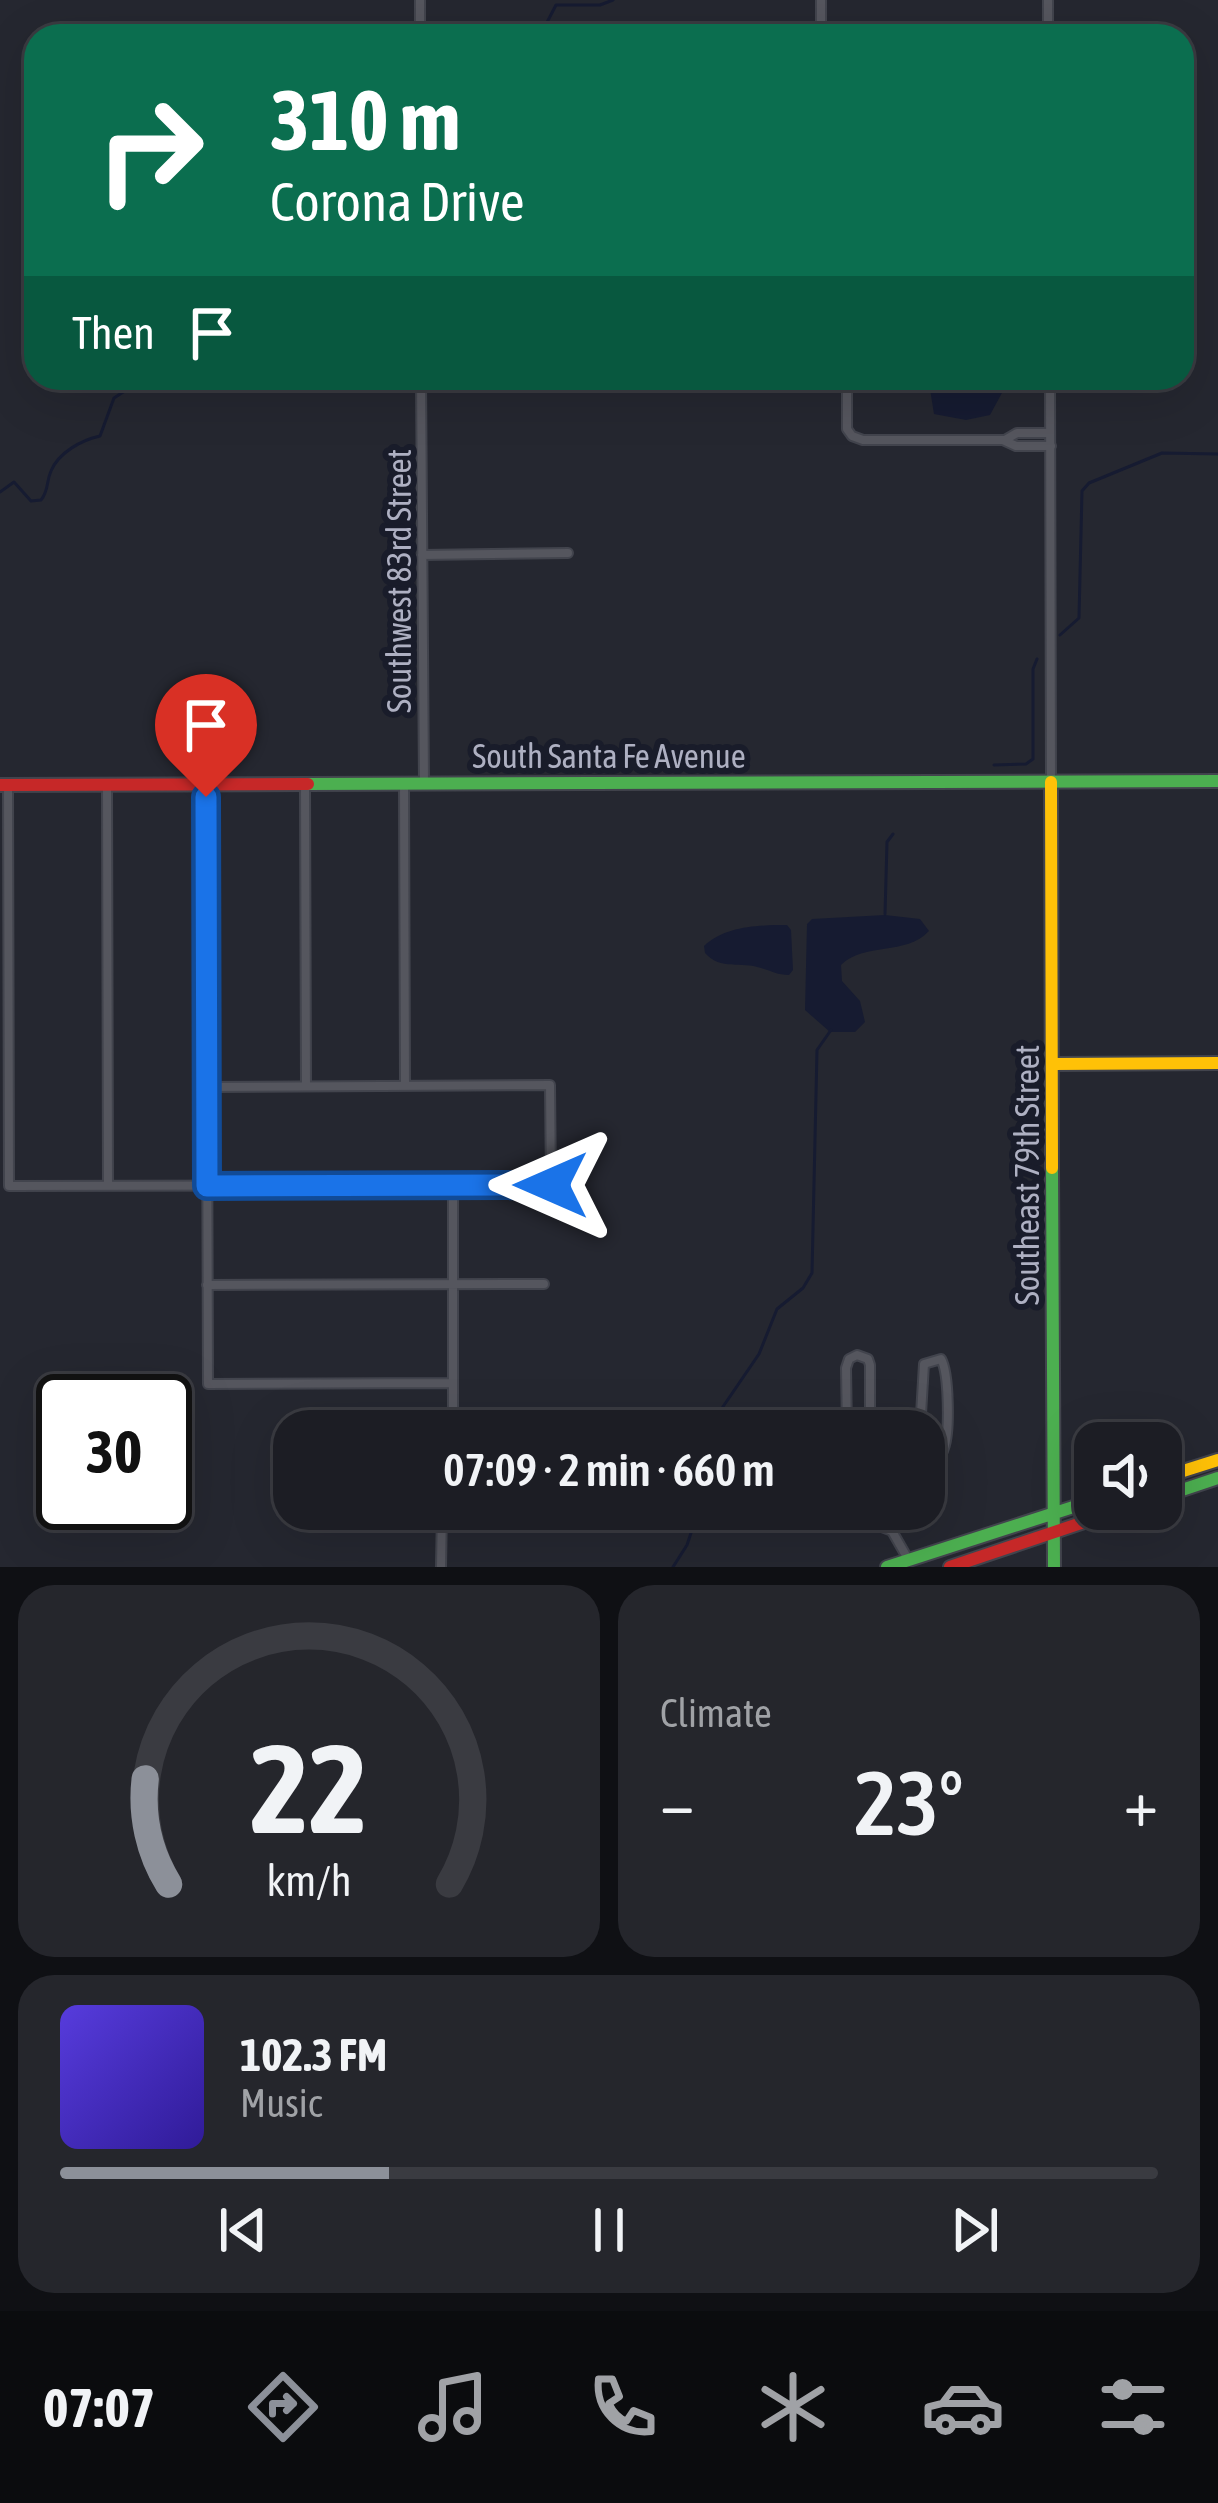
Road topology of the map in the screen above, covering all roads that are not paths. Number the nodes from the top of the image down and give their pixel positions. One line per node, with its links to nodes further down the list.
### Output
1 (422, 390): 8 (street, Southwest 83rd Street)
2 (847, 390): 5 (street)
3 (1050, 390): 4 (street)
4 (1050, 433): 5 (street); 6 (street)
5 (1004, 440): 6 (street)
6 (1051, 446): 10 (street)
7 (568, 553): 8 (street)
8 (422, 556): 13 (street, Southwest 83rd Street)
9 (1218, 781): 10 (main road, South Santa Fe Avenue)
10 (1051, 782): 13 (main road, South Santa Fe Avenue); 18 (main road, Southeast 79th Street)
11 (206, 784): 15 (main road, South Santa Fe Avenue); 16 (main road, South Santa Fe Avenue); 21 (street)
12 (404, 784): 13 (main road, South Santa Fe Avenue); 16 (main road, South Santa Fe Avenue); 20 (street)
13 (424, 784)
14 (4, 785): 15 (main road, South Santa Fe Avenue); 23 (street)
15 (107, 785): 23 (street)
16 (305, 785): 19 (street)
17 (1218, 1063): 18 (main road)
18 (1053, 1064): 39 (main road, Southeast 79th Street)
19 (306, 1086): 20 (street); 21 (street)
20 (405, 1086): 22 (street)
21 (207, 1087): 24 (street)
22 (453, 1185): 24 (street); 27 (street)
23 (108, 1186): 24 (street)
24 (207, 1186): 26 (street)
25 (544, 1284): 27 (street)
26 (207, 1285): 27 (street); 28 (street)
27 (453, 1285): 28 (street)
28 (454, 1383): 29 (street)
29 (453, 1410)
30 (847, 1410): 31 (street)
31 (870, 1410)
32 (921, 1410): 33 (street)
33 (945, 1444)
34 (1218, 1460): 35 (main road)
35 (1182, 1471)
36 (1218, 1478): 37 (main road)
37 (1182, 1490)
38 (1074, 1507): 39 (main road)
39 (1056, 1513): 43 (main road, Southeast 79th Street); 45 (main road)
40 (1074, 1525): 43 (main road)
41 (442, 1530): 46 (street)
42 (888, 1530): 44 (street)
43 (1055, 1531): 48 (main road); 49 (main road, Southeast 79th Street)
44 (892, 1532): 45 (street)
45 (908, 1560): 47 (main road)
46 (441, 1567)
47 (887, 1567)
48 (950, 1567)
49 (1054, 1567)

